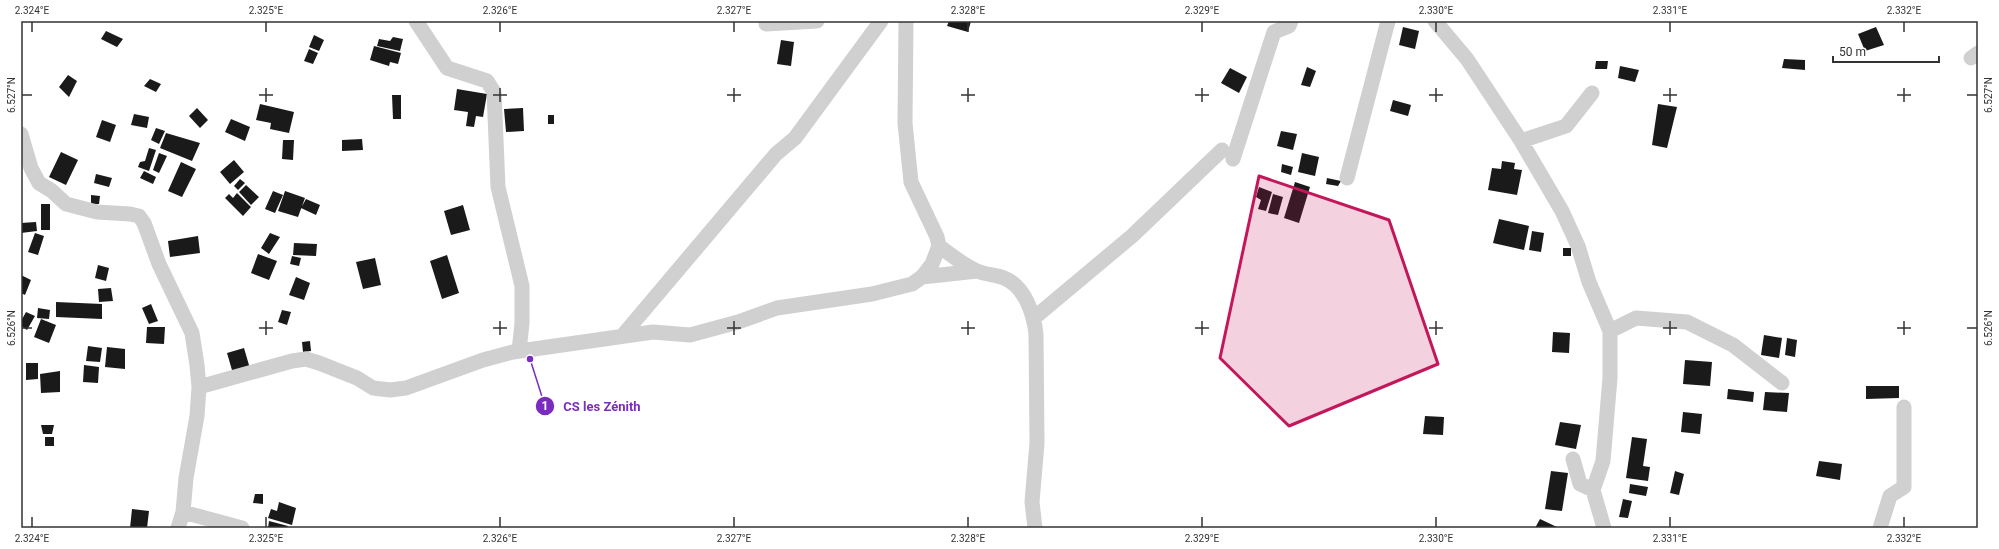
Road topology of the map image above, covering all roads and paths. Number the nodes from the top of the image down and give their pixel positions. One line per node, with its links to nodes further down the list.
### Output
1 (416, 21): 19 (street)
2 (817, 21): 8 (street)
3 (880, 21): 18 (street)
4 (906, 21): 13 (street)
5 (1291, 21): 16 (street)
6 (1388, 21): 12 (street)
7 (1435, 21): 11 (street)
8 (766, 24)
9 (1592, 93): 11 (street)
10 (21, 134): 21 (street)
11 (1521, 141): 17 (street)
12 (1347, 178)
13 (939, 246): 14 (street); 15 (street)
14 (977, 271): 15 (street); 16 (street)
15 (922, 276): 18 (street)
16 (1034, 318): 28 (street)
17 (1610, 331): 20 (street); 24 (street)
18 (624, 335): 19 (street)
19 (519, 351): 21 (street)
20 (1782, 382)
21 (199, 387): 25 (street)
22 (1904, 407): 30 (street)
23 (1573, 459): 24 (street)
24 (1594, 490): 29 (street)
25 (183, 512): 26 (street); 27 (street)
26 (178, 528)
27 (242, 528)
28 (1035, 528)
29 (1604, 528)
30 (1880, 528)

